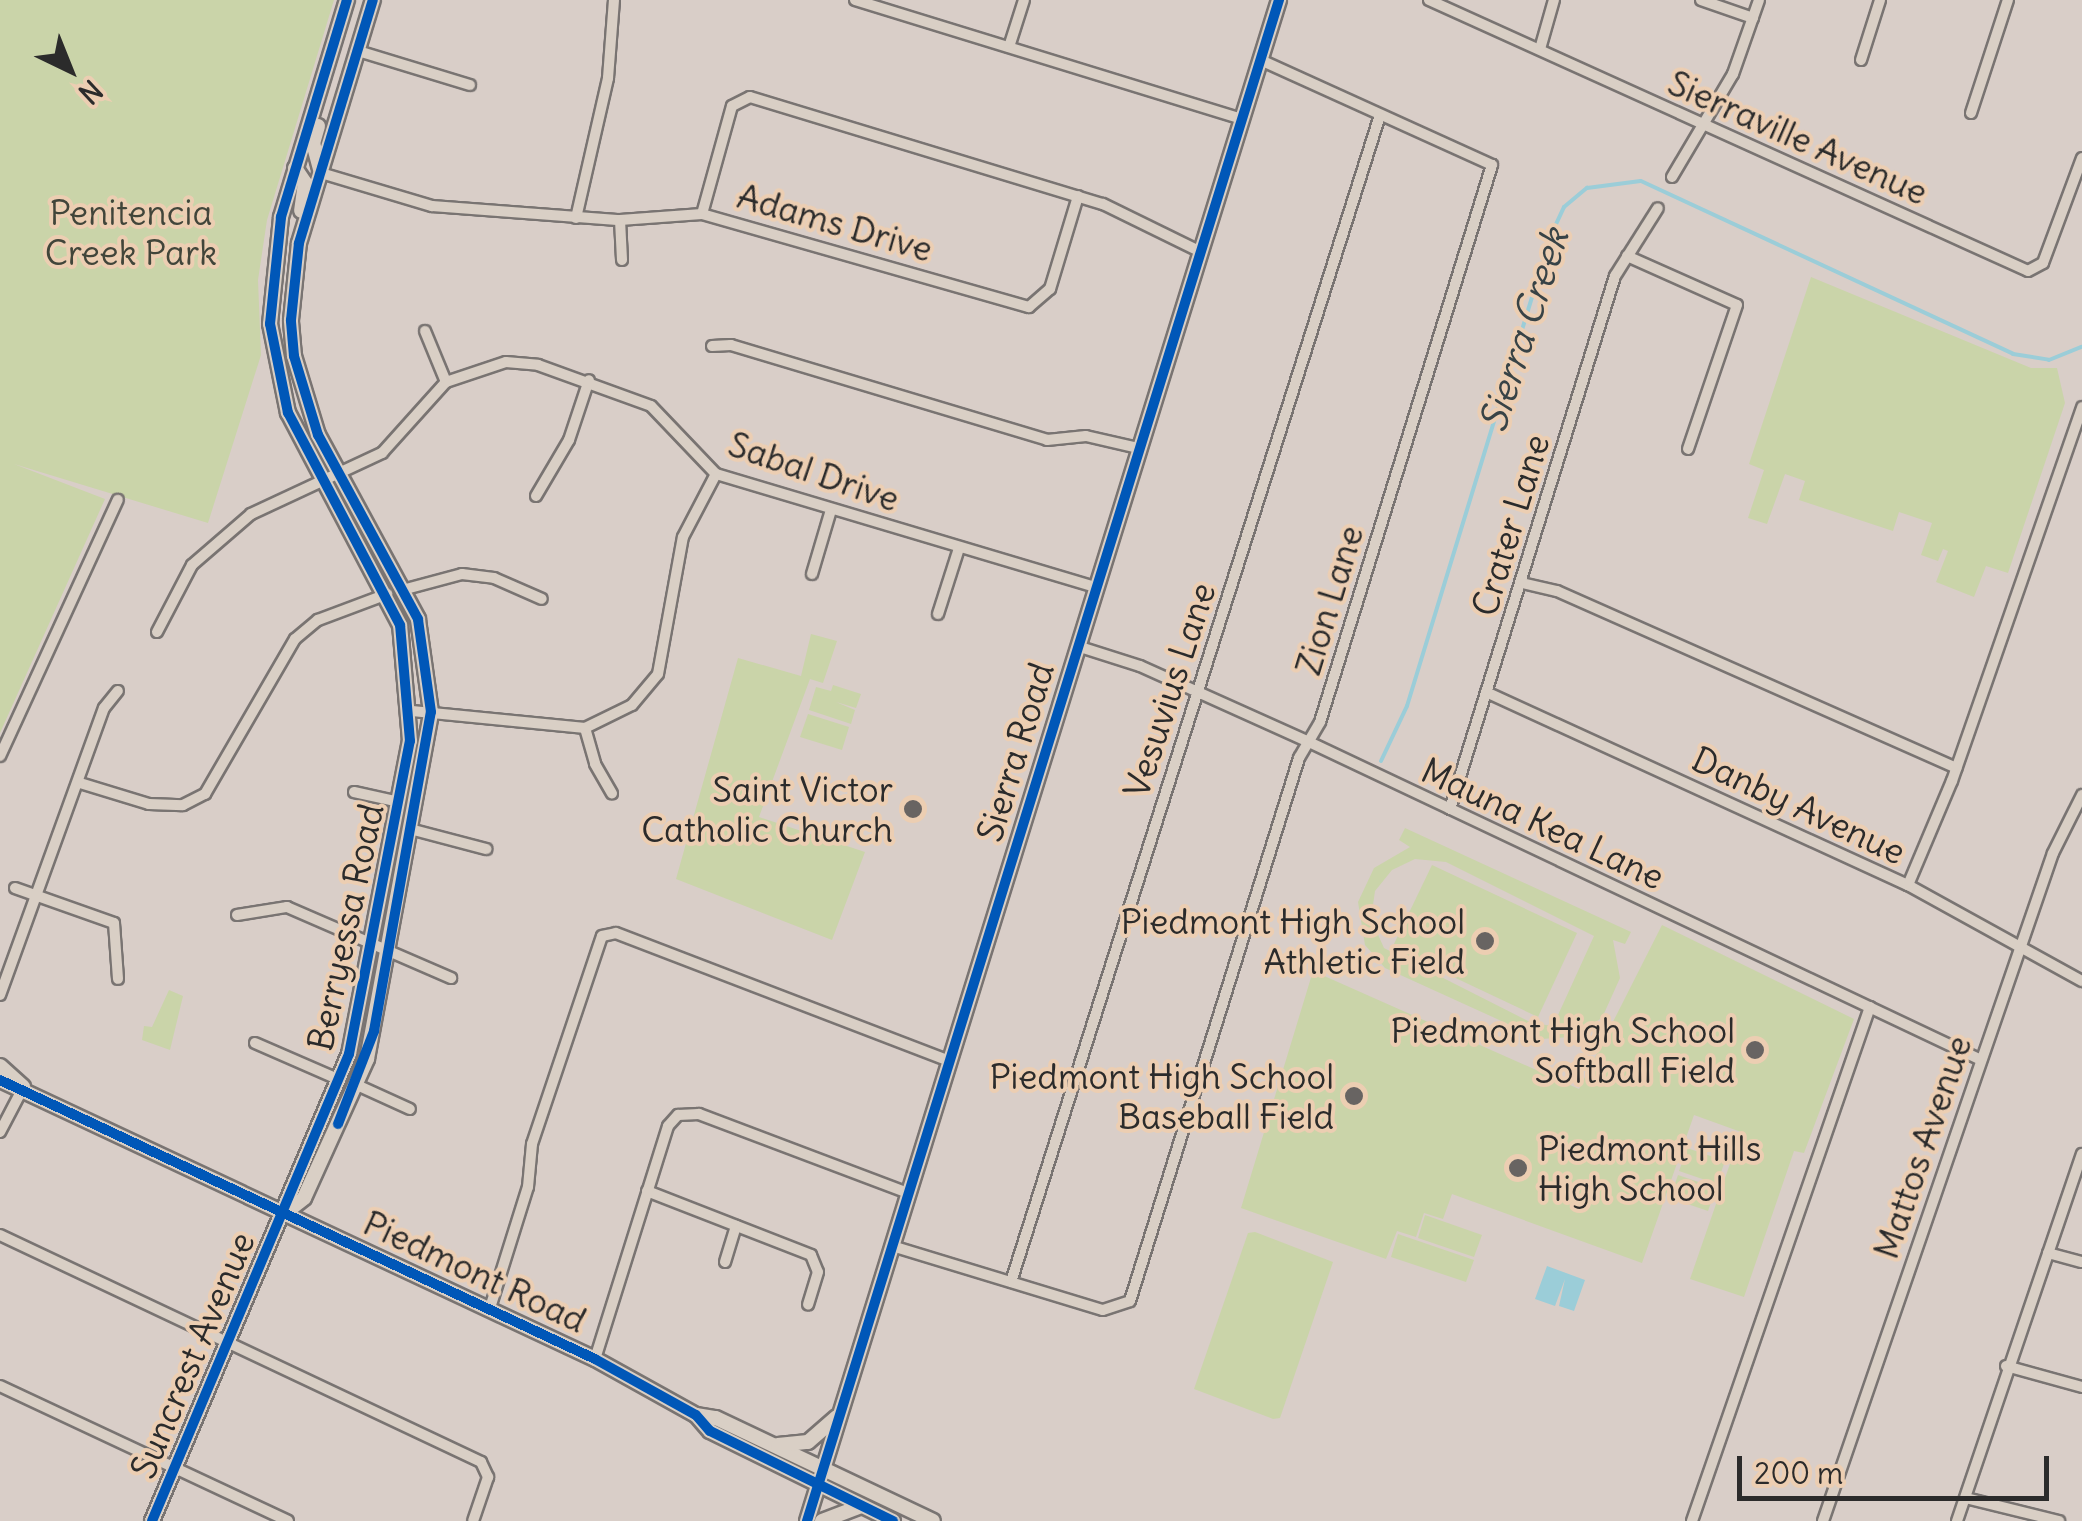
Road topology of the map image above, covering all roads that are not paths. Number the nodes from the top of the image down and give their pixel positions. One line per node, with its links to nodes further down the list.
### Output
1 (347, 0): 20 (main road, Berryessa Road)
2 (374, 0): 17 (main road, Berryessa Road)
3 (614, 0): 33 (street)
4 (855, 0): 13 (street)
5 (1024, 0): 15 (street)
6 (1279, 0): 18 (main road, Sierra Road)
7 (1430, 0): 16 (street, Sierraville Avenue)
8 (1554, 0): 16 (street)
9 (1701, 0): 14 (street)
10 (1760, 0): 14 (street)
11 (1880, 0): 19 (street)
12 (2008, 0): 22 (street)
13 (895, 6): 15 (street)
14 (1754, 18): 25 (street)
15 (1008, 47): 24 (street)
16 (1540, 50): 25 (street, Sierraville Avenue)
17 (358, 51): 21 (street); 28 (main road, Berryessa Road)
18 (1260, 60): 23 (street, Zion Lane); 24 (main road, Sierra Road)
19 (1861, 60)
20 (328, 62): 27 (main road, Berryessa Road); 28 (main road)
21 (470, 85)
22 (1970, 113)
23 (1380, 115): 64 (street, Vesuvius Lane); 68 (street, Zion Lane)
24 (1241, 119): 36 (main road, Sierra Road)
25 (1698, 124): 26 (street, Sierraville Avenue); 29 (street)
26 (2082, 158)
27 (295, 168): 35 (main road); 48 (main road, Berryessa Road)
28 (321, 173): 33 (street, Adams Drive); 35 (main road, Berryessa Road)
29 (1672, 177)
30 (1078, 196): 32 (street, Adams Drive); 32 (street); 36 (street)
31 (1658, 208): 37 (street, Crater Lane)
32 (702, 214): 34 (street, Adams Drive)
33 (576, 218): 34 (street, Adams Drive)
34 (620, 220): 38 (street)
35 (304, 226): 46 (main road, Berryessa Road)
36 (1199, 251): 44 (main road, Sierra Road)
37 (1627, 256): 45 (street); 54 (street, Crater Lane)
38 (622, 260)
39 (425, 331): 42 (street)
40 (712, 346): 44 (street)
41 (589, 380): 42 (street, Sabal Drive); 47 (street, Sabal Drive); 49 (street)
42 (446, 382): 46 (street, Sabal Drive)
43 (2082, 407): 70 (street)
44 (1138, 448): 55 (main road, Sierra Road)
45 (1688, 449)
46 (339, 472): 48 (street, Sabal Drive); 56 (main road, Berryessa Road)
47 (716, 474): 51 (street, Sabal Drive); 67 (street)
48 (322, 480): 57 (main road, Berryessa Road); 60 (street, Sabal Drive)
49 (536, 496)
50 (118, 500): 69 (street)
51 (831, 510): 52 (street, Sabal Drive); 53 (street)
52 (959, 548): 55 (street, Sabal Drive); 59 (street)
53 (812, 574)
54 (1522, 583): 63 (street, Crater Lane); 70 (street)
55 (1094, 587): 61 (main road, Sierra Road)
56 (406, 589): 58 (street); 66 (main road, Berryessa Road)
57 (388, 593): 65 (main road, Berryessa Road); 71 (street)
58 (542, 599)
59 (938, 614)
60 (157, 632)
61 (1076, 646): 64 (street, Mauna Kea Lane); 93 (main road, Sierra Road)
62 (118, 691): 71 (street)
63 (1486, 692): 76 (street, Crater Lane); 79 (street, Danby Avenue)
64 (1196, 693): 68 (street, Mauna Kea Lane); 111 (street, Vesuvius Lane)
65 (412, 711): 66 (street); 75 (main road, Berryessa Road)
66 (431, 712): 67 (street); 77 (main road, Berryessa Road)
67 (585, 728): 73 (street)
68 (1308, 742): 76 (street, Mauna Kea Lane); 111 (street, Zion Lane)
69 (0, 756)
70 (1957, 768): 79 (street)
71 (80, 783): 81 (street)
72 (354, 792): 75 (street)
73 (612, 793)
74 (2082, 795): 84 (street, Mattos Avenue)
75 (399, 802): 83 (main road, Berryessa Road)
76 (1450, 809): 90 (street, Mauna Kea Lane)
77 (410, 829): 78 (street); 85 (main road, Berryessa Road)
78 (486, 849)
79 (1908, 885): 84 (street, Danby Avenue)
80 (16, 888): 81 (street)
81 (40, 895): 87 (street); 89 (street)
82 (237, 915): 83 (street)
83 (368, 943): 85 (street); 96 (main road, Berryessa Road)
84 (2020, 947): 88 (street, Danby Avenue); 92 (street, Mattos Avenue)
85 (386, 951): 86 (street); 97 (main road, Berryessa Road)
86 (452, 978)
87 (118, 979)
88 (2082, 981)
89 (0, 994)
90 (1870, 1007): 92 (street, Mauna Kea Lane); 134 (street)
91 (256, 1043): 96 (street)
92 (1981, 1060): 135 (street, Mattos Avenue)
93 (949, 1062): 103 (main road, Sierra Road); 113 (street)
94 (0, 1066): 98 (main road, Piedmont Road)
95 (0, 1080): 98 (main road, Piedmont Road)
96 (340, 1080): 104 (main road, Berryessa Road)
97 (357, 1085): 99 (street); 104 (main road, Berryessa Road)
98 (23, 1088): 100 (street); 104 (main road, Piedmont Road)
99 (410, 1109)
100 (0, 1132)
101 (2082, 1154): 108 (street)
102 (647, 1190): 103 (street); 105 (street); 115 (street)
103 (908, 1194): 107 (main road, Sierra Road)
104 (285, 1212): 113 (main road, Piedmont Road); 114 (main road, Suncrest Avenue)
105 (736, 1226): 109 (street); 112 (street)
106 (0, 1235): 114 (street)
107 (892, 1246): 111 (street); 119 (main road, Sierra Road)
108 (2048, 1253): 110 (street); 116 (street)
109 (725, 1262)
110 (2082, 1262)
111 (1011, 1282)
112 (808, 1304)
113 (490, 1308): 115 (main road, Piedmont Road)
114 (227, 1342): 122 (main road, Suncrest Avenue); 129 (street)
115 (596, 1359): 120 (main road, Piedmont Road)
116 (2006, 1366): 118 (street); 125 (street)
117 (0, 1386): 122 (street)
118 (2082, 1387)
119 (840, 1412): 121 (main road); 123 (main road, Sierra Road)
120 (696, 1415): 121 (main road, Piedmont Road); 124 (main road, Piedmont Road)
121 (767, 1443): 123 (main road, Piedmont Road)
122 (176, 1469): 127 (main road, Suncrest Avenue); 128 (street)
123 (824, 1469): 124 (main road, Sierra Road); 133 (main road, Piedmont Road)
124 (818, 1485): 126 (main road, Piedmont Road); 130 (main road, Sierra Road)
125 (1966, 1498): 136 (street); 137 (street)
126 (865, 1507): 131 (main road); 132 (main road, Piedmont Road)
127 (152, 1521)
128 (288, 1521)
129 (473, 1521)
130 (807, 1521)
131 (822, 1521)
132 (893, 1521)
133 (933, 1521)
134 (1692, 1521)
135 (1823, 1521)
136 (1958, 1521)
137 (2059, 1521)

